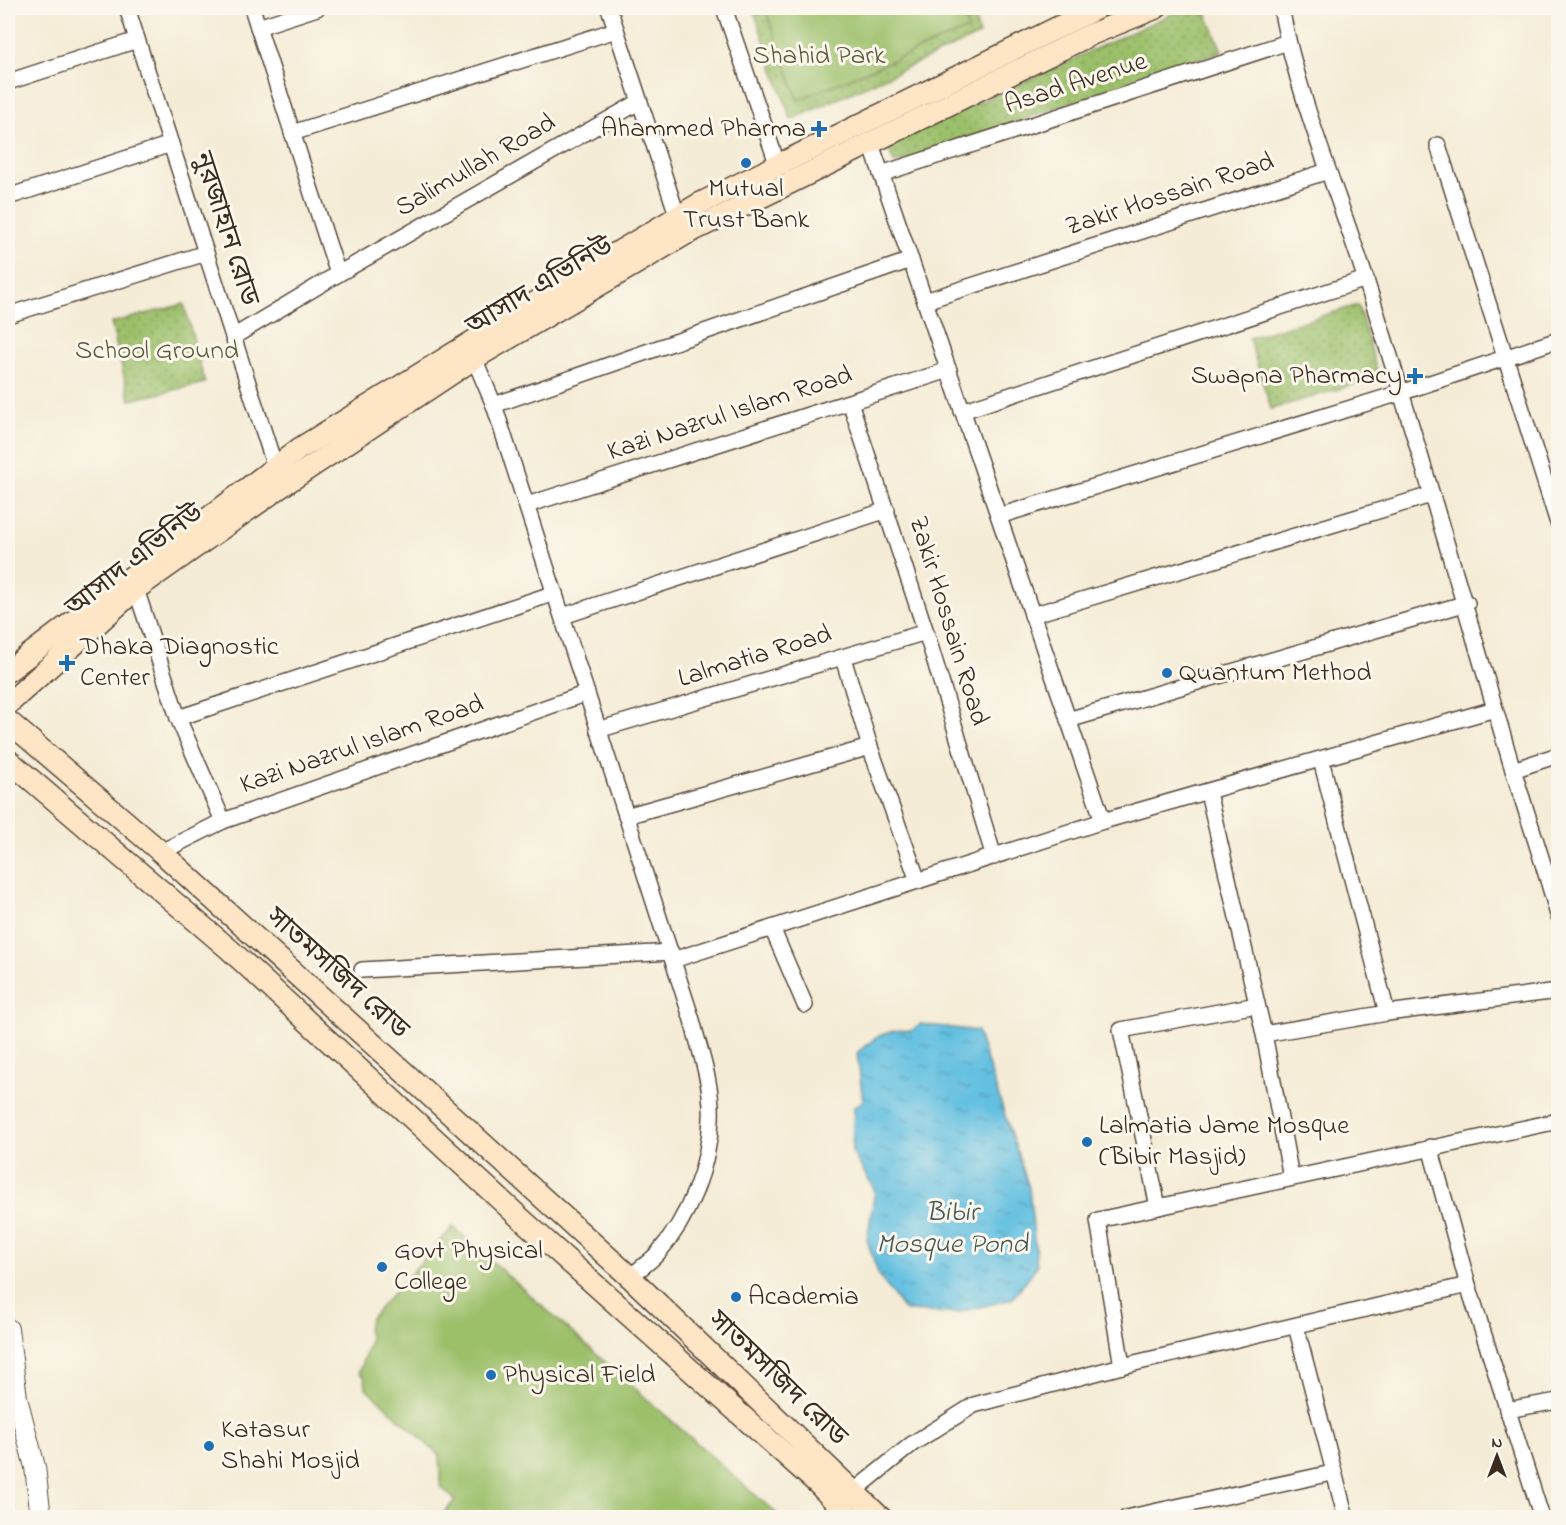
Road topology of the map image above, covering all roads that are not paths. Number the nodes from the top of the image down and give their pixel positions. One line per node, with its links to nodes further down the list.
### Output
1 (127, 8): 12 (street, নুরজাহান রোড)
2 (252, 8): 9 (street)
3 (316, 8): 9 (street)
4 (609, 8): 10 (street)
5 (724, 8): 20 (street)
6 (1156, 8): 11 (main road, আসাদ এভিনিউ)
7 (1281, 8): 13 (street)
8 (1087, 10): 11 (street); 20 (main road, আসাদ এভিনিউ)
9 (258, 27): 16 (street)
10 (616, 30): 15 (street); 16 (street)
11 (1092, 34): 17 (main road, আসাদ এভিনিউ)
12 (137, 40): 14 (street); 18 (street, নুরজাহান রোড)
13 (1287, 42): 21 (street); 22 (street, Asad Avenue)
14 (8, 82)
15 (639, 102): 24 (street); 27 (street, Salimullah Road)
16 (292, 133): 27 (street)
17 (870, 141): 22 (street); 24 (main road, আসাদ এভিনিউ)
18 (171, 144): 23 (street); 25 (street, নুরজাহান রোড)
19 (1438, 145): 34 (street)
20 (778, 166): 24 (main road, আসাদ এভিনিউ)
21 (1328, 171): 28 (street); 29 (street, Zakir Hossain Road)
22 (881, 174): 26 (street)
23 (8, 197)
24 (681, 225): 33 (main road, আসাদ এভিনিউ)
25 (206, 253): 30 (street); 31 (street, নুরজাহান রোড)
26 (911, 260): 29 (street); 38 (street)
27 (338, 274): 31 (street, Salimullah Road)
28 (1366, 279): 36 (street); 39 (street)
29 (925, 301): 35 (street)
30 (8, 315)
31 (233, 337): 40 (street, নুরজাহান রোড)
32 (1558, 340): 34 (street)
33 (471, 351): 38 (street); 40 (main road, আসাদ এভিনিউ); 41 (main road, আসাদ এভিনিউ)
34 (1506, 357): 36 (street); 46 (street)
35 (949, 370): 37 (street, Kazi Nazrul Islam Road); 39 (street)
36 (1401, 393): 42 (street); 45 (street)
37 (850, 402): 43 (street, Kazi Nazrul Islam Road); 44 (street, Zakir Hossain Road)
38 (494, 405): 43 (street)
39 (962, 411): 45 (street)
40 (275, 466): 41 (street, নুরজাহান রোড); 54 (main road, আসাদ এভিনিউ)
41 (282, 486): 47 (main road, আসাদ এভিনিউ)
42 (1431, 495): 49 (street); 50 (street)
43 (527, 505): 48 (street)
44 (887, 510): 51 (street); 52 (street, Zakir Hossain Road)
45 (999, 516): 50 (street)
46 (1558, 523)
47 (136, 589): 56 (main road, আসাদ এভিনিউ); 58 (street, Kazi Nazrul Islam Road)
48 (555, 593): 51 (street); 58 (street)
49 (1467, 603): 57 (street); 59 (street)
50 (1032, 615): 59 (street)
51 (563, 616): 55 (street)
52 (926, 632): 53 (street, Lalmatia Road); 72 (street, Zakir Hossain Road)
53 (843, 658): 61 (street, Lalmatia Road); 62 (street)
54 (8, 671)
55 (587, 693): 61 (street); 70 (street, Kazi Nazrul Islam Road)
56 (8, 704)
57 (1495, 709): 65 (street); 66 (street)
58 (178, 718): 70 (street, Kazi Nazrul Islam Road)
59 (1068, 720): 69 (street)
60 (8, 721): 71 (main road, সাতমসজিদ রোড)
61 (598, 730): 68 (street)
62 (870, 747): 68 (street); 73 (street)
63 (1558, 755): 66 (street)
64 (8, 760): 89 (main road, সাতমসজিদ রোড)
65 (1321, 760): 67 (street); 81 (street)
66 (1514, 770): 74 (street)
67 (1208, 792): 69 (street); 80 (street)
68 (626, 816): 76 (street)
69 (1103, 821): 72 (street)
70 (223, 822): 71 (street, Kazi Nazrul Islam Road)
71 (161, 852): 87 (main road, সাতমসজিদ রোড)
72 (994, 856): 73 (street)
73 (918, 881): 75 (street)
74 (1557, 905)
75 (772, 928): 76 (street); 79 (street)
76 (672, 956): 77 (street); 87 (street)
77 (362, 970)
78 (1558, 991): 81 (street)
79 (805, 1005)
80 (1257, 1005): 82 (street); 86 (street)
81 (1387, 1013): 82 (street)
82 (1264, 1034): 85 (street)
83 (1558, 1121): 84 (street)
84 (1430, 1147): 85 (street); 88 (street)
85 (1291, 1177): 86 (street)
86 (1158, 1207): 92 (street)
87 (629, 1277): 89 (main road); 97 (main road, সাতমসজিদ রোড)
88 (1468, 1285): 90 (street); 95 (street)
89 (610, 1299): 100 (main road, সাতমসজিদ রোড)
90 (1296, 1326): 92 (street); 96 (street)
91 (8, 1329): 93 (street)
92 (1122, 1366): 97 (street)
93 (12, 1398): 99 (street)
94 (1558, 1401): 95 (street)
95 (1507, 1410): 104 (street)
96 (1332, 1473): 98 (street); 103 (street)
97 (853, 1492): 101 (main road, সাতমসজিদ রোড)
98 (1169, 1514): 102 (street)
99 (41, 1518)
100 (851, 1518)
101 (880, 1518)
102 (1126, 1518)
103 (1346, 1518)
104 (1542, 1518)

